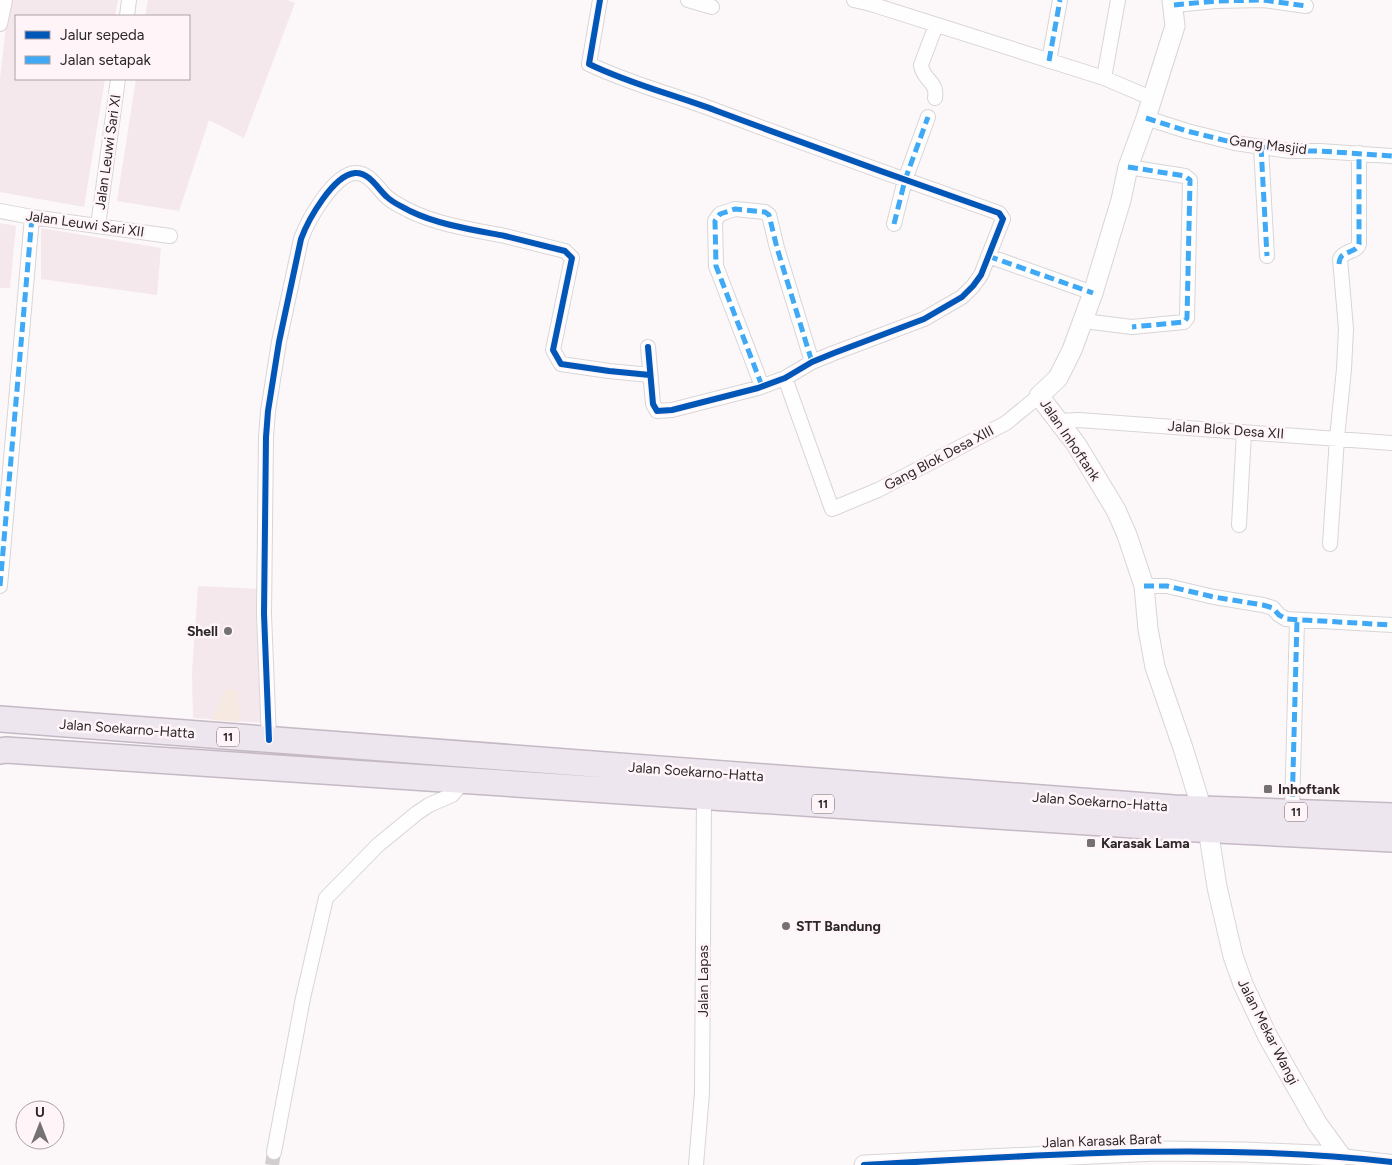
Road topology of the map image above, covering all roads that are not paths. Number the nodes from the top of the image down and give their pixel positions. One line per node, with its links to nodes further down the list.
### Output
1 (5, 0): 12 (street)
2 (130, 0): 11 (street)
3 (600, 0): 25 (street)
4 (688, 0): 10 (street)
5 (854, 0): 13 (street)
6 (1060, 0): 14 (street)
7 (1118, 0): 15 (street)
8 (1173, 2): 9 (street); 17 (main road, Jalan Inhoftank)
9 (1306, 6)
10 (712, 7)
11 (127, 15)
12 (0, 24)
13 (936, 25): 14 (street); 18 (street)
14 (1049, 61): 15 (street)
15 (1104, 78): 17 (street)
16 (118, 80): 29 (street, Jalan Leuwi Sari XI)
17 (1145, 96): 20 (main road, Jalan Inhoftank)
18 (935, 98)
19 (928, 117): 25 (street)
20 (1146, 118): 21 (street, Gang Masjid); 24 (main road, Jalan Inhoftank)
21 (1261, 146): 22 (street, Gang Masjid); 32 (street)
22 (1359, 153): 23 (street, Gang Masjid); 43 (street)
23 (1392, 156)
24 (1128, 168): 33 (main road, Jalan Inhoftank); 34 (street)
25 (904, 180): 28 (street); 31 (street)
26 (0, 211): 27 (street, Jalan Leuwi Sari XII)
27 (32, 218): 29 (street, Jalan Leuwi Sari XII); 47 (street)
28 (894, 224)
29 (98, 226): 30 (street, Jalan Leuwi Sari XII)
30 (170, 236)
31 (988, 256): 33 (street); 36 (street)
32 (1267, 256)
33 (1093, 293): 34 (main road, Jalan Inhoftank)
34 (1084, 322): 40 (main road, Jalan Inhoftank)
35 (648, 347): 37 (street)
36 (812, 362): 38 (street); 39 (street)
37 (650, 375): 39 (street); 52 (street)
38 (784, 378): 39 (street); 40 (street, Gang Blok Desa XIII)
39 (762, 386)
40 (1039, 396): 41 (main road, Jalan Inhoftank)
41 (1059, 422): 42 (street, Jalan Blok Desa XII); 48 (main road, Jalan Inhoftank)
42 (1244, 432): 43 (street, Jalan Blok Desa XII); 45 (street)
43 (1337, 438): 44 (street, Jalan Blok Desa XII); 46 (street)
44 (1392, 444)
45 (1239, 525)
46 (1330, 544)
47 (0, 586)
48 (1144, 586): 49 (street); 58 (main road, Jalan Inhoftank)
49 (1297, 620): 50 (street); 56 (street)
50 (1392, 624)
51 (0, 719): 52 (highway, Jalan Soekarno-Hatta / 11)
52 (269, 740): 58 (highway, Jalan Soekarno-Hatta / 11)
53 (2, 750): 54 (highway, Jalan Soekarno-Hatta / 11)
54 (464, 781): 55 (highway, Jalan Soekarno-Hatta / 11); 60 (street)
55 (704, 796): 58 (highway, Jalan Soekarno-Hatta / 11); 63 (street, Jalan Lapas)
56 (1292, 812): 57 (highway, Jalan Soekarno-Hatta / 11); 58 (highway, Jalan Soekarno-Hatta / 11)
57 (1392, 816)
58 (1204, 819): 59 (highway, Jalan Soekarno-Hatta / 11); 61 (main road, Jalan Mekar Wangi)
59 (1392, 839)
60 (274, 1152)
61 (1343, 1161): 62 (street); 64 (main road, Jalan Karasak Barat)
62 (1392, 1162)
63 (696, 1165)
64 (864, 1165)

